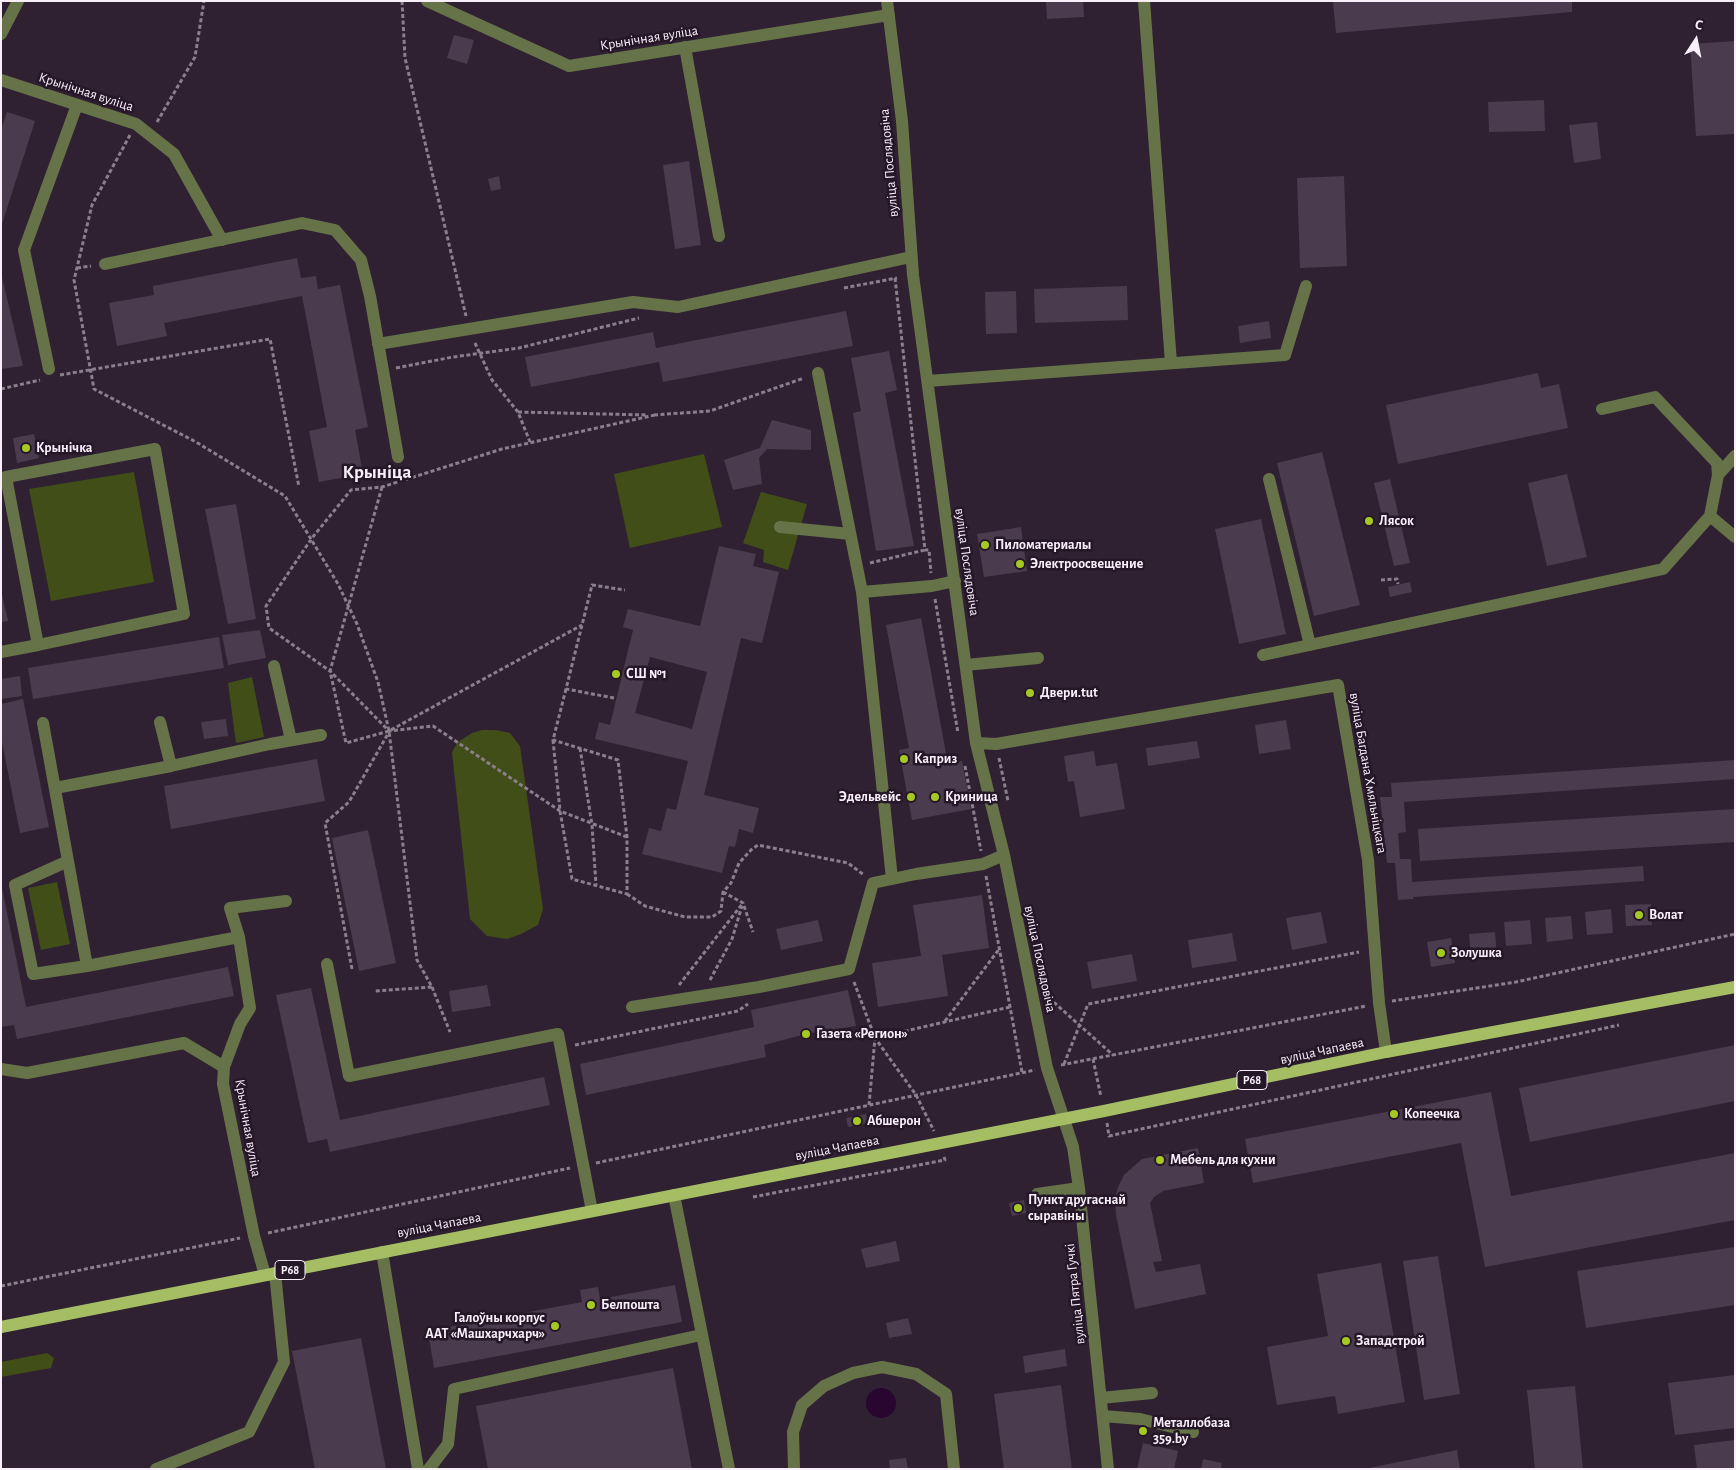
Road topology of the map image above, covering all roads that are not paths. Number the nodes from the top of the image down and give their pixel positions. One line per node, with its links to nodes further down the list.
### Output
1 (18, 1): 6 (street)
2 (426, 1): 7 (street, Крынічная вуліца)
3 (888, 1): 5 (street, вуліца Послядовіча)
4 (1144, 1): 16 (street)
5 (889, 15): 7 (street, Крынічная вуліца); 12 (street, вуліца Послядовіча)
6 (1, 34)
7 (685, 47): 10 (street)
8 (1, 80): 9 (street, Крынічная вуліца)
9 (77, 105): 11 (street, Крынічная вуліца); 18 (street)
10 (719, 236)
11 (222, 240): 13 (street); 15 (street)
12 (911, 257): 15 (street); 19 (street, вуліца Послядовіча)
13 (105, 264)
14 (1306, 286): 16 (street)
15 (378, 344): 22 (street)
16 (1171, 363): 19 (street)
17 (818, 373): 27 (street)
18 (50, 375)
19 (928, 381): 29 (street, вуліца Послядовіча)
20 (1602, 410): 23 (street)
21 (1735, 456): 23 (street)
22 (398, 457)
23 (1718, 475): 25 (street)
24 (1269, 479): 32 (street)
25 (1710, 516): 28 (street); 32 (street)
26 (780, 527): 27 (street)
27 (850, 534): 30 (street)
28 (1735, 537)
29 (955, 581): 30 (street); 36 (street, вуліца Послядовіча)
30 (862, 592): 47 (street)
31 (38, 645): 31 (street); 33 (street)
32 (1310, 645): 34 (street)
33 (1, 652)
34 (1262, 655)
35 (1038, 658): 36 (street)
36 (966, 665): 42 (street, вуліца Послядовіча)
37 (274, 666): 41 (street)
38 (160, 722): 43 (street)
39 (43, 723): 44 (street)
40 (321, 735): 41 (street)
41 (291, 740): 43 (street)
42 (976, 743): 45 (street, вуліца Послядовіча); 54 (street, вуліца Багдана Хмяльніцкага)
43 (171, 766): 44 (street)
44 (55, 788): 46 (street)
45 (1004, 855): 47 (street); 57 (street, вуліца Послядовіча)
46 (68, 861): 51 (street); 51 (street)
47 (892, 879): 53 (street)
48 (286, 901): 49 (street)
49 (239, 937): 51 (street); 55 (street)
50 (327, 964): 61 (street)
51 (87, 966)
52 (1735, 987): 54 (main road, вуліца Чапаева / Р68)
53 (632, 1007)
54 (1386, 1052): 57 (main road, вуліца Чапаева / Р68)
55 (224, 1067): 56 (street, Крынічная вуліца); 63 (street, Крынічная вуліца)
56 (1, 1069)
57 (1063, 1118): 58 (street, вуліца Пятра Гучкі); 60 (main road, вуліца Чапаева / Р68)
58 (1079, 1188): 59 (street); 67 (street, вуліца Пятра Гучкі)
59 (1037, 1194)
60 (674, 1195): 61 (main road, вуліца Чапаева / Р68); 65 (street)
61 (592, 1211): 62 (main road, вуліца Чапаева / Р68)
62 (382, 1252): 63 (main road, вуліца Чапаева / Р68); 71 (street)
63 (270, 1274): 64 (main road, вуліца Чапаева / Р68); 70 (street, Крынічная вуліца)
64 (2, 1327)
65 (701, 1335): 72 (street); 73 (street)
66 (1152, 1393): 67 (street)
67 (1101, 1398): 68 (street, вуліца Пятра Гучкі)
68 (1103, 1416): 69 (street); 76 (street, вуліца Пятра Гучкі)
69 (1193, 1432)
70 (156, 1469)
71 (418, 1469)
72 (429, 1469)
73 (729, 1469)
74 (794, 1469): 75 (street)
75 (954, 1469)
76 (1108, 1469)

